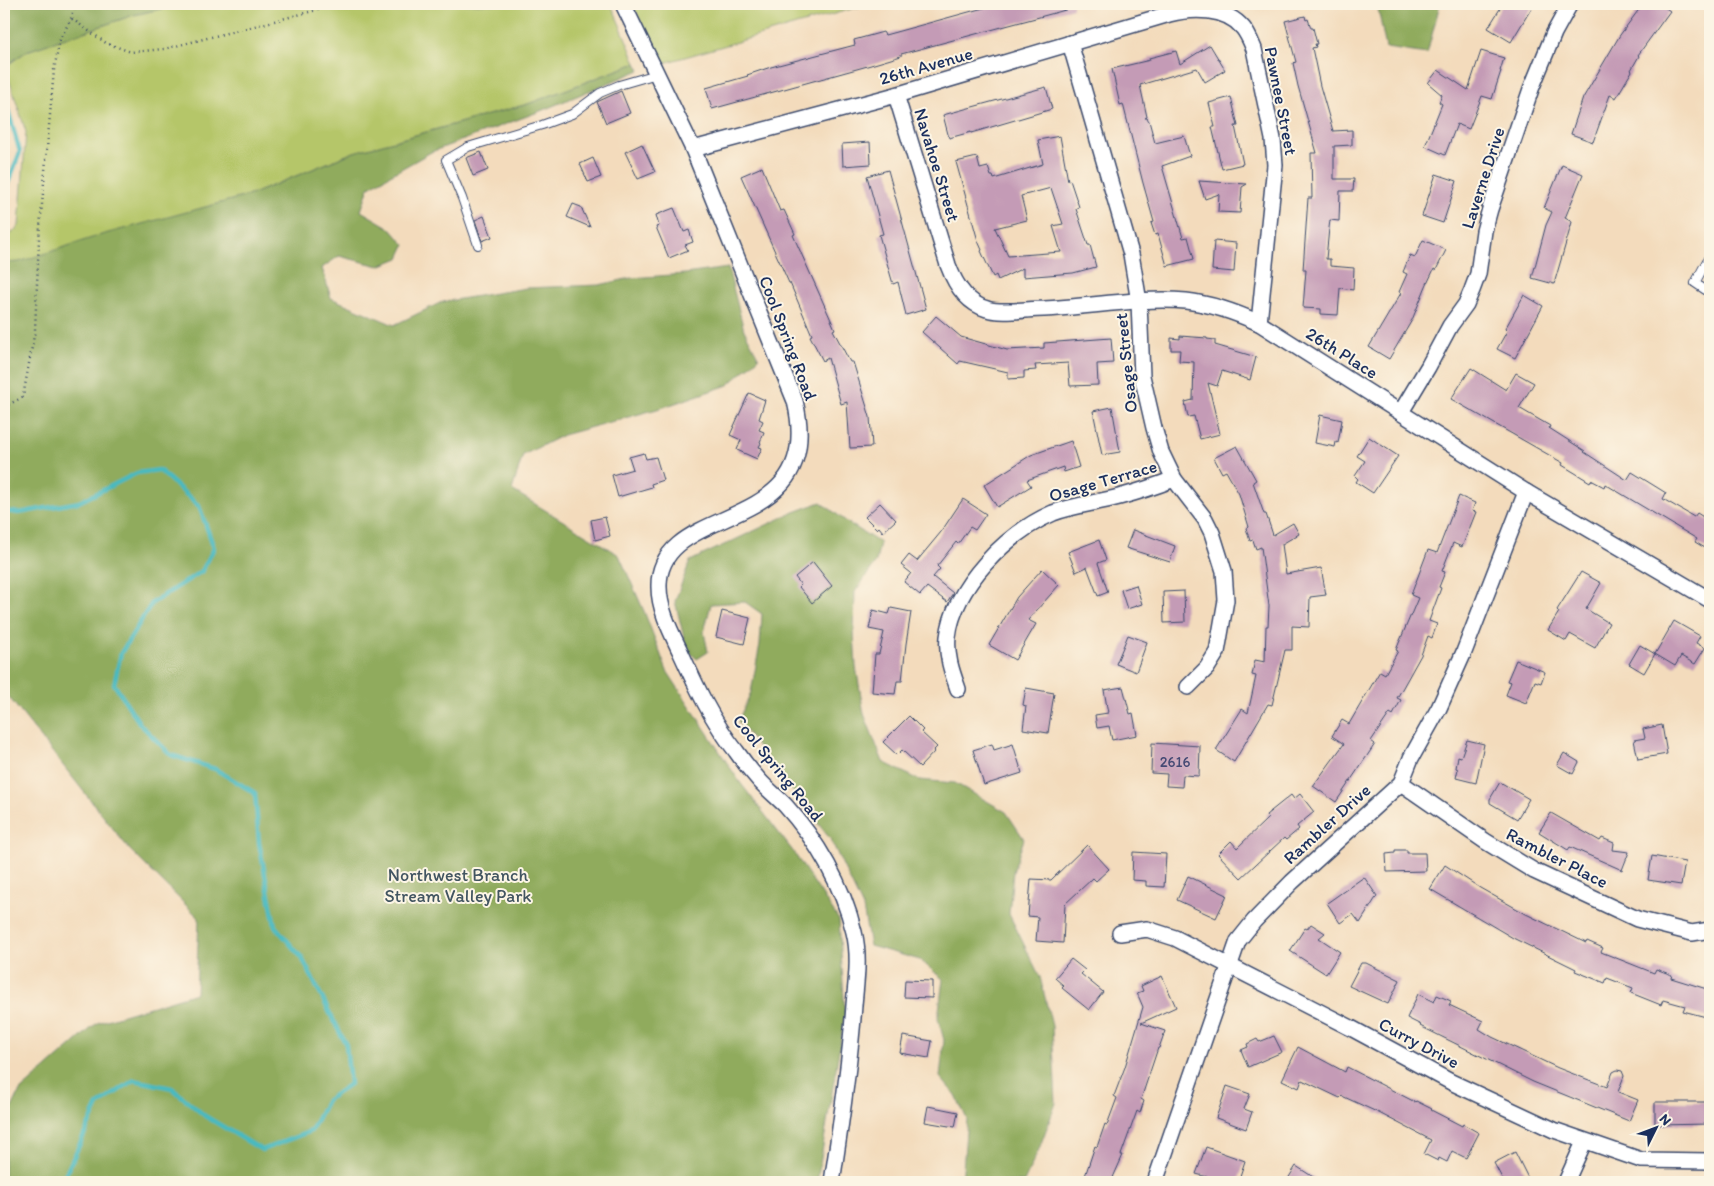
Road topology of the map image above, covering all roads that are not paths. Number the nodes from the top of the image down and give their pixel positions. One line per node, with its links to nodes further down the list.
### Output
1 (623, 4): 5 (street, Cool Spring Road)
2 (1570, 4): 14 (street, Laverne Drive)
3 (1169, 14): 4 (street, 26th Avenue); 13 (street, Pawnee Street)
4 (1070, 43): 6 (street, 26th Avenue); 12 (street, Osage Street)
5 (657, 74): 7 (street, Cool Spring Road); 8 (lane)
6 (896, 94): 7 (street, 26th Avenue); 9 (street, Navahoe Street)
7 (693, 150): 26 (street, Cool Spring Road)
8 (478, 246)
9 (941, 246): 12 (street, 26th Place)
10 (1710, 254): 11 (lane)
11 (1710, 293)
12 (1139, 302): 13 (street, 26th Place); 15 (street, Osage Street)
13 (1259, 323): 14 (street, 26th Place)
14 (1401, 412): 16 (street, 26th Place)
15 (1174, 479): 18 (street, Osage Street); 19 (street, Osage Terrace)
16 (1526, 492): 17 (street, 26th Place); 20 (street, Rambler Drive)
17 (1710, 600)
18 (1188, 687)
19 (958, 690)
20 (1401, 783): 21 (street, Rambler Place); 23 (street, Rambler Drive)
21 (1710, 930)
22 (1120, 933): 23 (street, Curry Drive)
23 (1230, 966): 24 (street, Curry Drive); 27 (street, Rambler Drive)
24 (1584, 1142): 25 (street, Curry Drive); 28 (street)
25 (1710, 1161)
26 (832, 1182)
27 (1155, 1182)
28 (1566, 1182)

